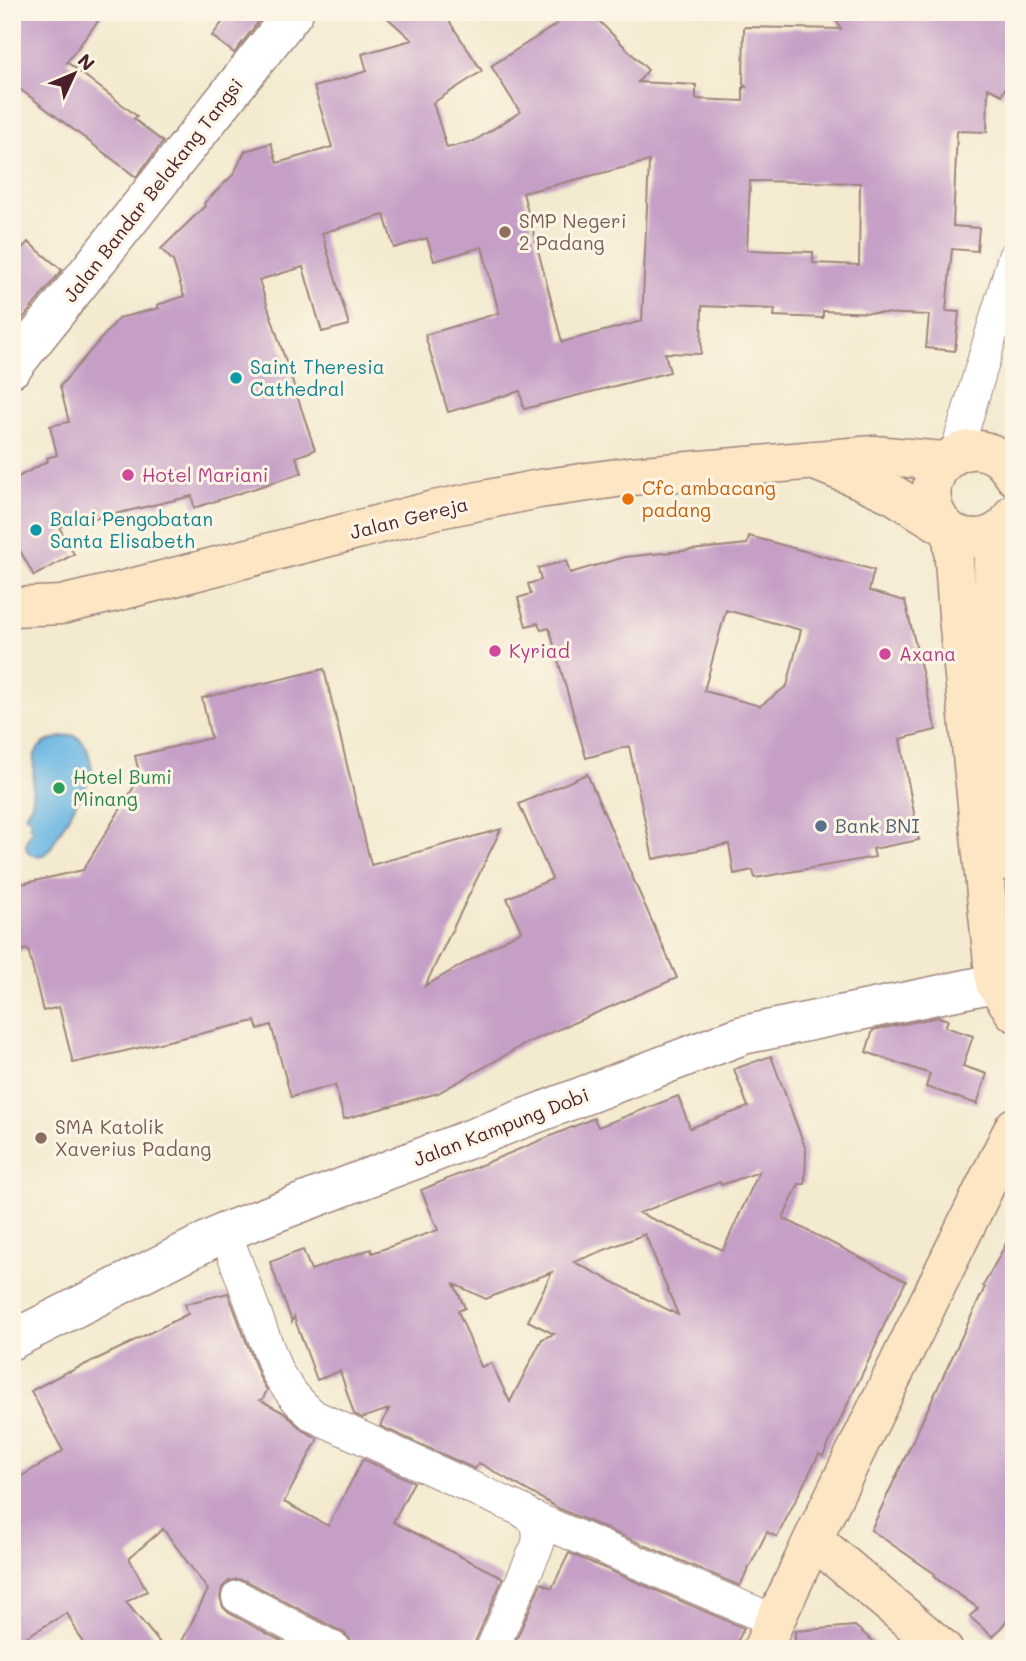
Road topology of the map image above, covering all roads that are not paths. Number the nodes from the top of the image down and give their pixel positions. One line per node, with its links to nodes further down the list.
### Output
1 (294, 12): 3 (street, Jalan Bandar Belakang Tangsi)
2 (1014, 257): 4 (street)
3 (12, 368)
4 (950, 458): 5 (main road, Jalan Gereja); 6 (main road, Jalan Gereja); 8 (main road)
5 (811, 459): 8 (main road); 9 (main road, Jalan Gereja)
6 (1011, 469)
7 (1008, 520): 8 (main road); 10 (main road)
8 (947, 528): 10 (main road)
9 (12, 607)
10 (1004, 872): 11 (main road)
11 (1007, 993): 13 (street, Jalan Kampung Dobi)
12 (1014, 1127): 16 (main road)
13 (225, 1232): 14 (street, Jalan Kampung Dobi); 15 (street)
14 (12, 1340)
15 (534, 1518): 18 (street); 20 (street)
16 (813, 1539): 18 (main road); 21 (main road)
17 (237, 1597): 19 (street)
18 (769, 1635)
19 (335, 1649)
20 (492, 1649)
21 (943, 1649)

